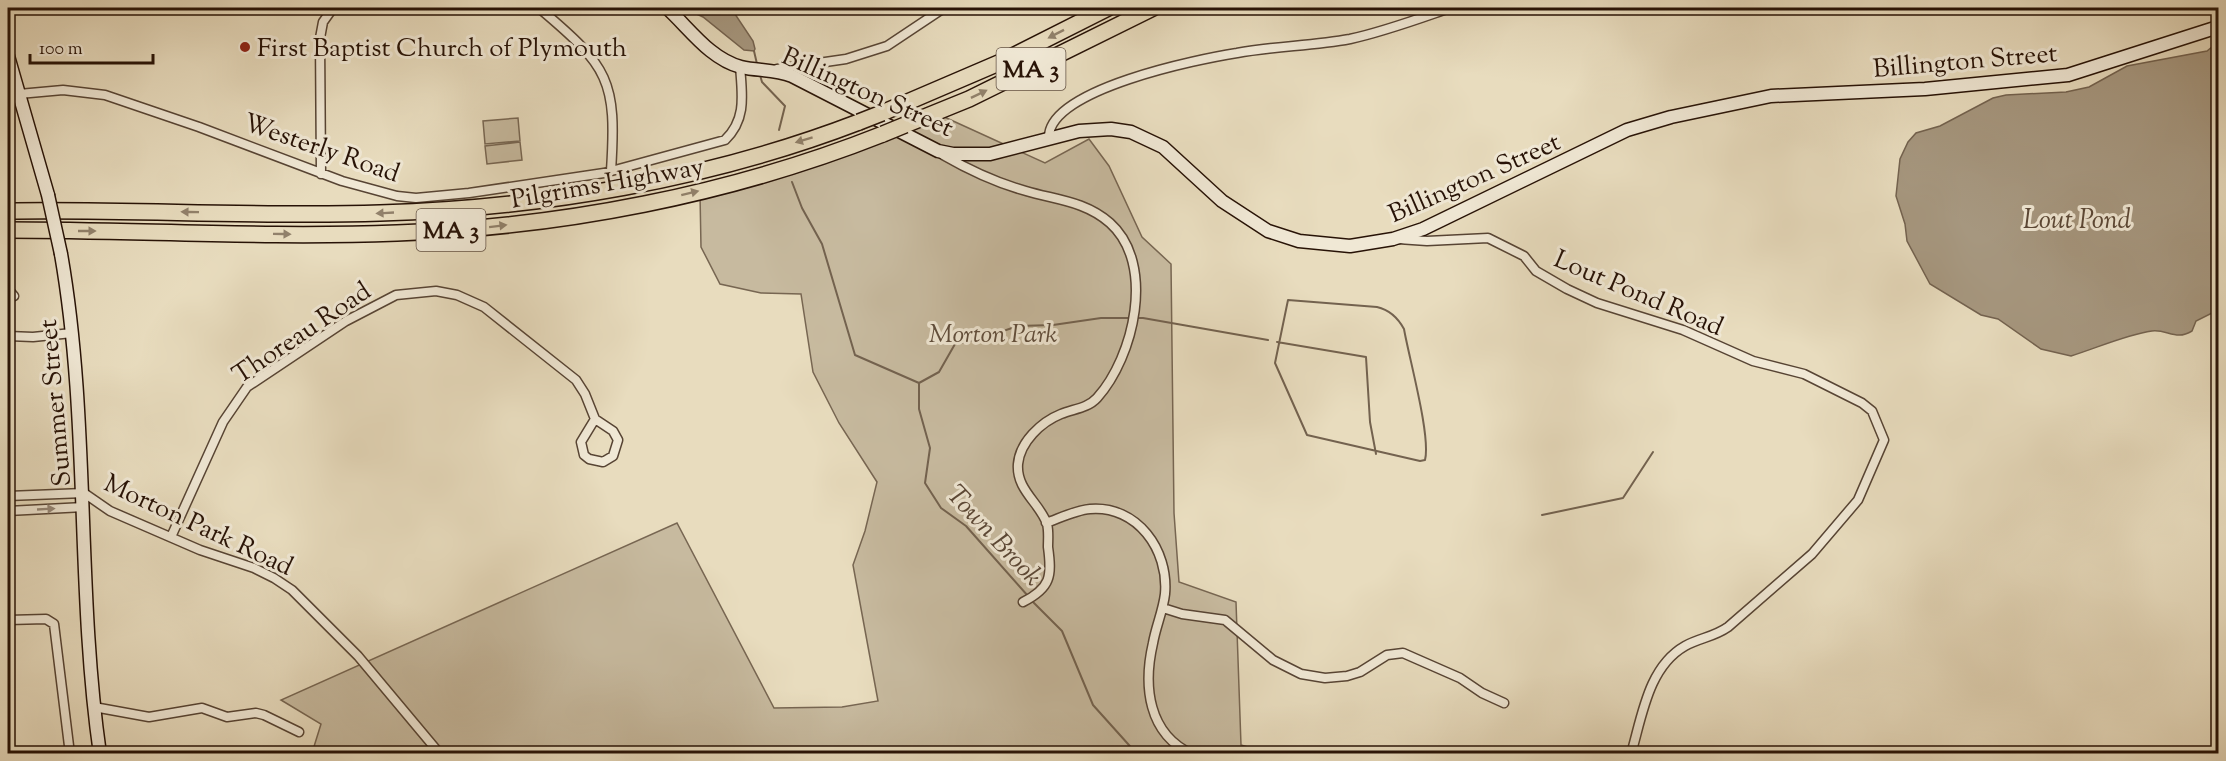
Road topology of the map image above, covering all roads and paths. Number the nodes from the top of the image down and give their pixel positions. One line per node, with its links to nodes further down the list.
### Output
1 (333, 8): 16 (street)
2 (539, 8): 15 (street)
3 (667, 8): 10 (street, Billington Street)
4 (944, 8): 11 (street)
5 (1108, 8): 19 (highway, Pilgrims Highway / MA 3, one-way to 19, bridge)
6 (1153, 8): 20 (highway, Pilgrims Highway / MA 3, one-way to 6, bridge)
7 (1450, 8): 13 (street)
8 (2218, 27): 21 (street, Billington Street)
9 (8, 56): 12 (street, Summer Street)
10 (743, 67): 11 (street, Billington Street); 15 (street, Westerly Road)
11 (770, 69): 14 (street, Billington Street)
12 (13, 94): 16 (street, Westerly Road); 22 (street, Summer Street, bridge)
13 (1049, 137): 14 (street, Billington Street); 21 (street, Billington Street)
14 (938, 151): 29 (street)
15 (611, 171): 16 (street, Westerly Road)
16 (321, 174)
17 (8, 206): 19 (highway)
18 (8, 211): 19 (highway, Pilgrims Highway / MA 3)
19 (32, 211)
20 (8, 230)
21 (1395, 238): 41 (street, Lout Pond Road)
22 (72, 333): 23 (street); 25 (street, Summer Street)
23 (8, 336)
24 (595, 419): 24 (street, Thoreau Road); 30 (street, Thoreau Road)
25 (84, 493): 26 (street); 27 (street, Summer Street); 30 (street, Morton Park Road)
26 (8, 496)
27 (84, 507): 28 (street, one-way to 27); 35 (street, Summer Street)
28 (8, 511)
29 (1046, 522): 31 (street); 32 (street)
30 (171, 537): 39 (street, Morton Park Road)
31 (1023, 602)
32 (1163, 608): 34 (street); 40 (street)
33 (8, 620): 37 (street)
34 (1504, 703)
35 (94, 707): 36 (street); 38 (street, Summer Street)
36 (299, 732)
37 (70, 753)
38 (100, 753)
39 (440, 753)
40 (1192, 753)
41 (1631, 753)

